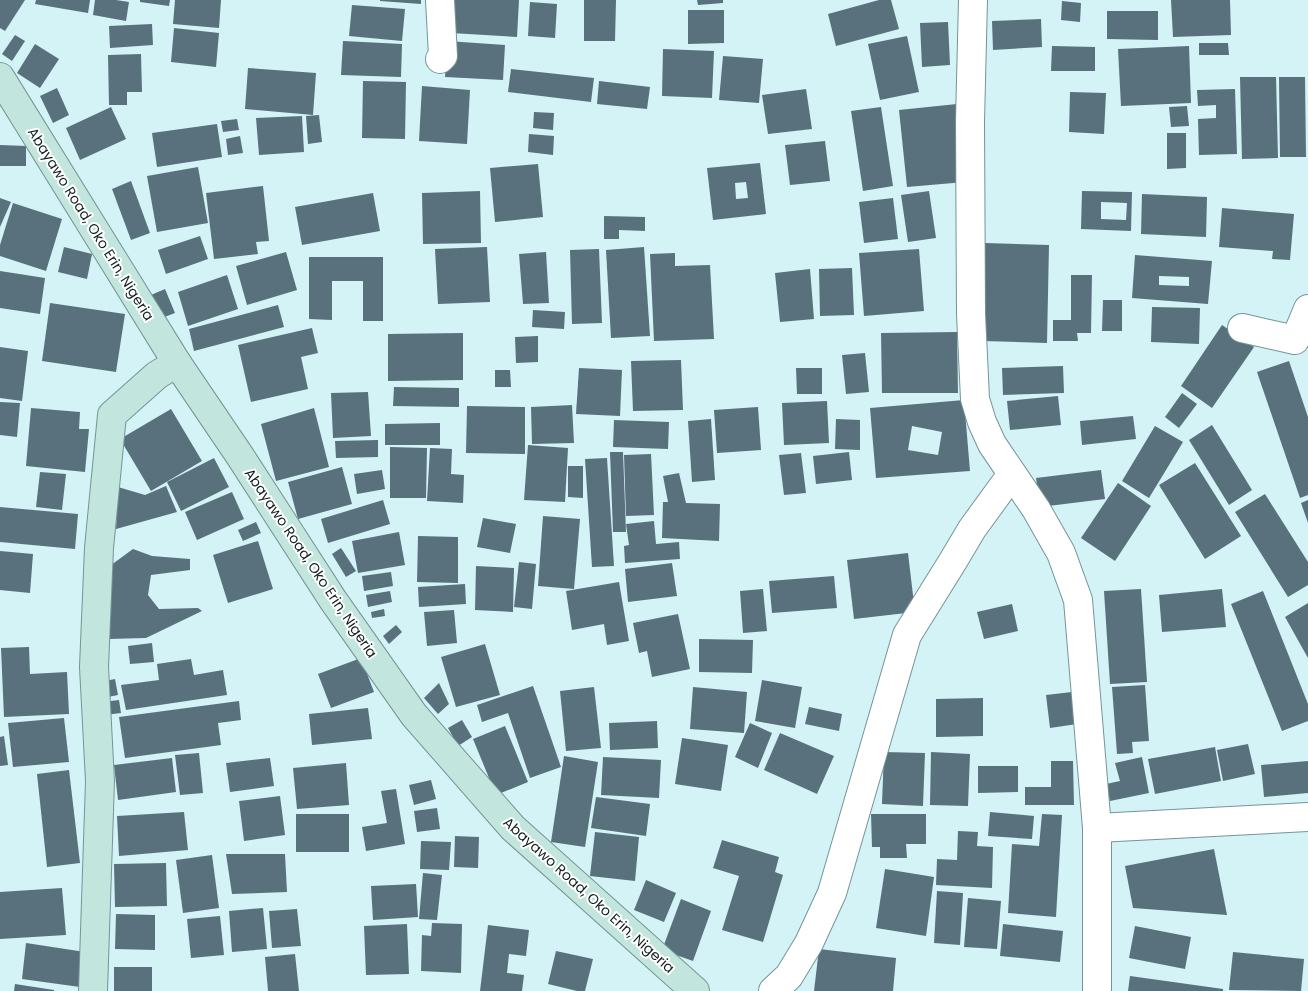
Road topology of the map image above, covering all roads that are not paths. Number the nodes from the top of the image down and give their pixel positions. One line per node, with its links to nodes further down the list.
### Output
1 (440, 0): 3 (street)
2 (973, 0): 8 (street)
3 (440, 59)
4 (0, 77): 7 (street, Abayawo Road, Oko Erin, Nigeria)
5 (1308, 309): 6 (street)
6 (1242, 328)
7 (177, 362): 11 (street); 12 (street, Abayawo Road, Oko Erin, Nigeria)
8 (1012, 474): 10 (street); 13 (street)
9 (1308, 817): 10 (street)
10 (1097, 828): 14 (street)
11 (93, 991)
12 (695, 991)
13 (773, 991)
14 (1097, 991)

